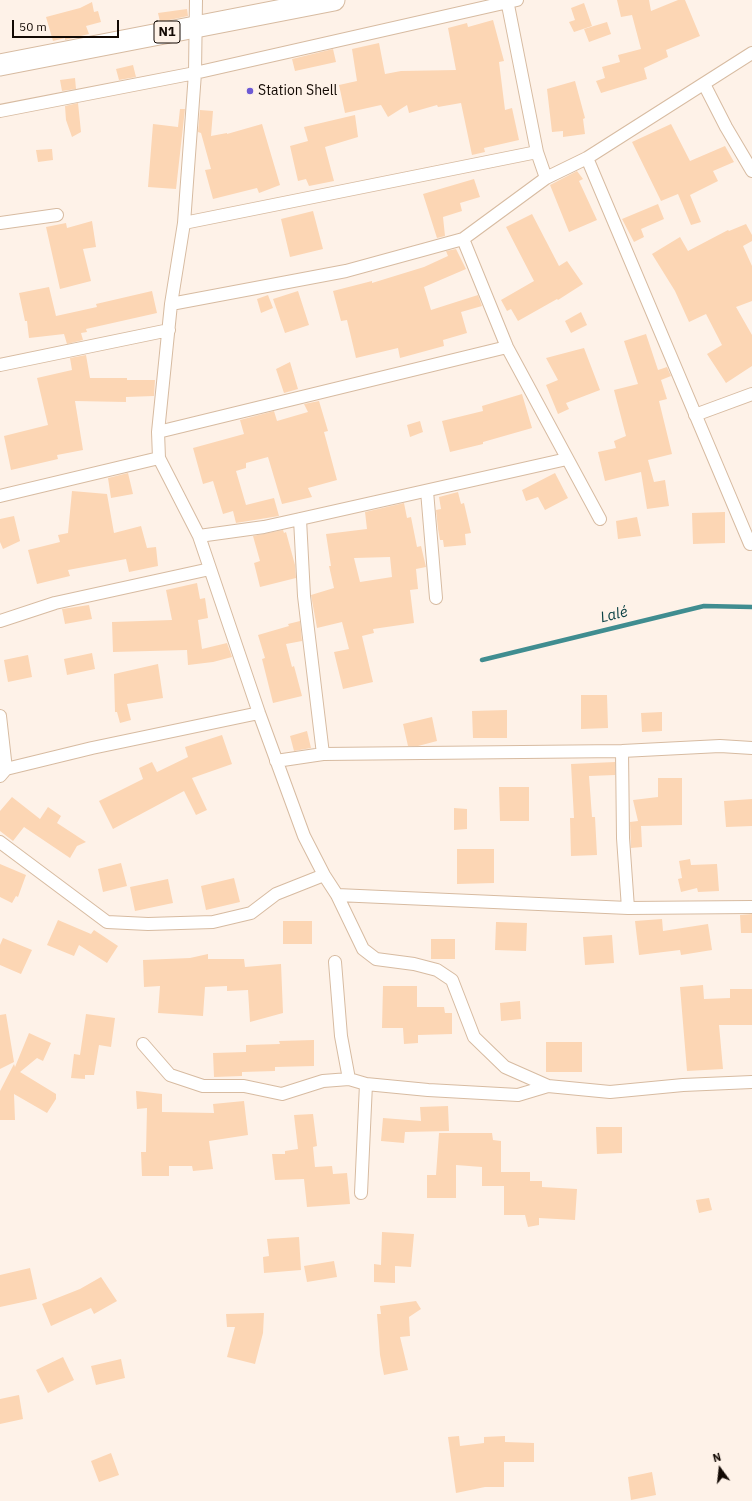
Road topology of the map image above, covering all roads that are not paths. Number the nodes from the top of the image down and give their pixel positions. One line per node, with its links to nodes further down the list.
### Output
1 (196, 0): 4 (street)
2 (334, 0): 4 (highway, N1)
3 (510, 1): 7 (street); 10 (street)
4 (196, 26): 6 (highway, N1); 7 (street)
5 (752, 53): 8 (street)
6 (0, 65)
7 (195, 74): 9 (street); 16 (street)
8 (704, 84): 11 (street); 12 (street)
9 (0, 111)
10 (537, 152): 13 (street); 16 (street)
11 (587, 158): 13 (street); 23 (street)
12 (752, 171)
13 (546, 178): 17 (street)
14 (57, 215): 15 (street)
15 (0, 223)
16 (184, 223): 18 (street)
17 (462, 239): 18 (street); 20 (street)
18 (171, 304): 19 (street)
19 (169, 330): 21 (street); 24 (street)
20 (507, 347): 24 (street); 26 (street)
21 (0, 365)
22 (752, 394): 23 (street)
23 (696, 415): 32 (street)
24 (158, 432): 25 (street)
25 (159, 458): 28 (street); 31 (street)
26 (567, 458): 27 (street); 29 (street)
27 (427, 491): 30 (street); 34 (street)
28 (0, 496)
29 (600, 518)
30 (300, 520): 31 (street); 40 (street)
31 (199, 536): 33 (street)
32 (750, 544)
33 (210, 569): 35 (street); 36 (street)
34 (436, 598)
35 (0, 621)
36 (259, 713): 41 (street); 42 (street)
37 (0, 716): 42 (street)
38 (752, 748): 39 (street)
39 (622, 751): 40 (street); 47 (street)
40 (323, 754): 41 (street)
41 (276, 761): 44 (street)
42 (3, 773)
43 (0, 842): 44 (street)
44 (324, 875): 45 (street)
45 (338, 895): 47 (street); 53 (street)
46 (752, 907): 47 (street)
47 (628, 908)
48 (335, 962): 50 (street)
49 (143, 1044): 50 (street)
50 (349, 1079): 52 (street)
51 (752, 1082): 53 (street)
52 (366, 1084): 53 (street); 54 (street)
53 (548, 1086)
54 (361, 1193)

